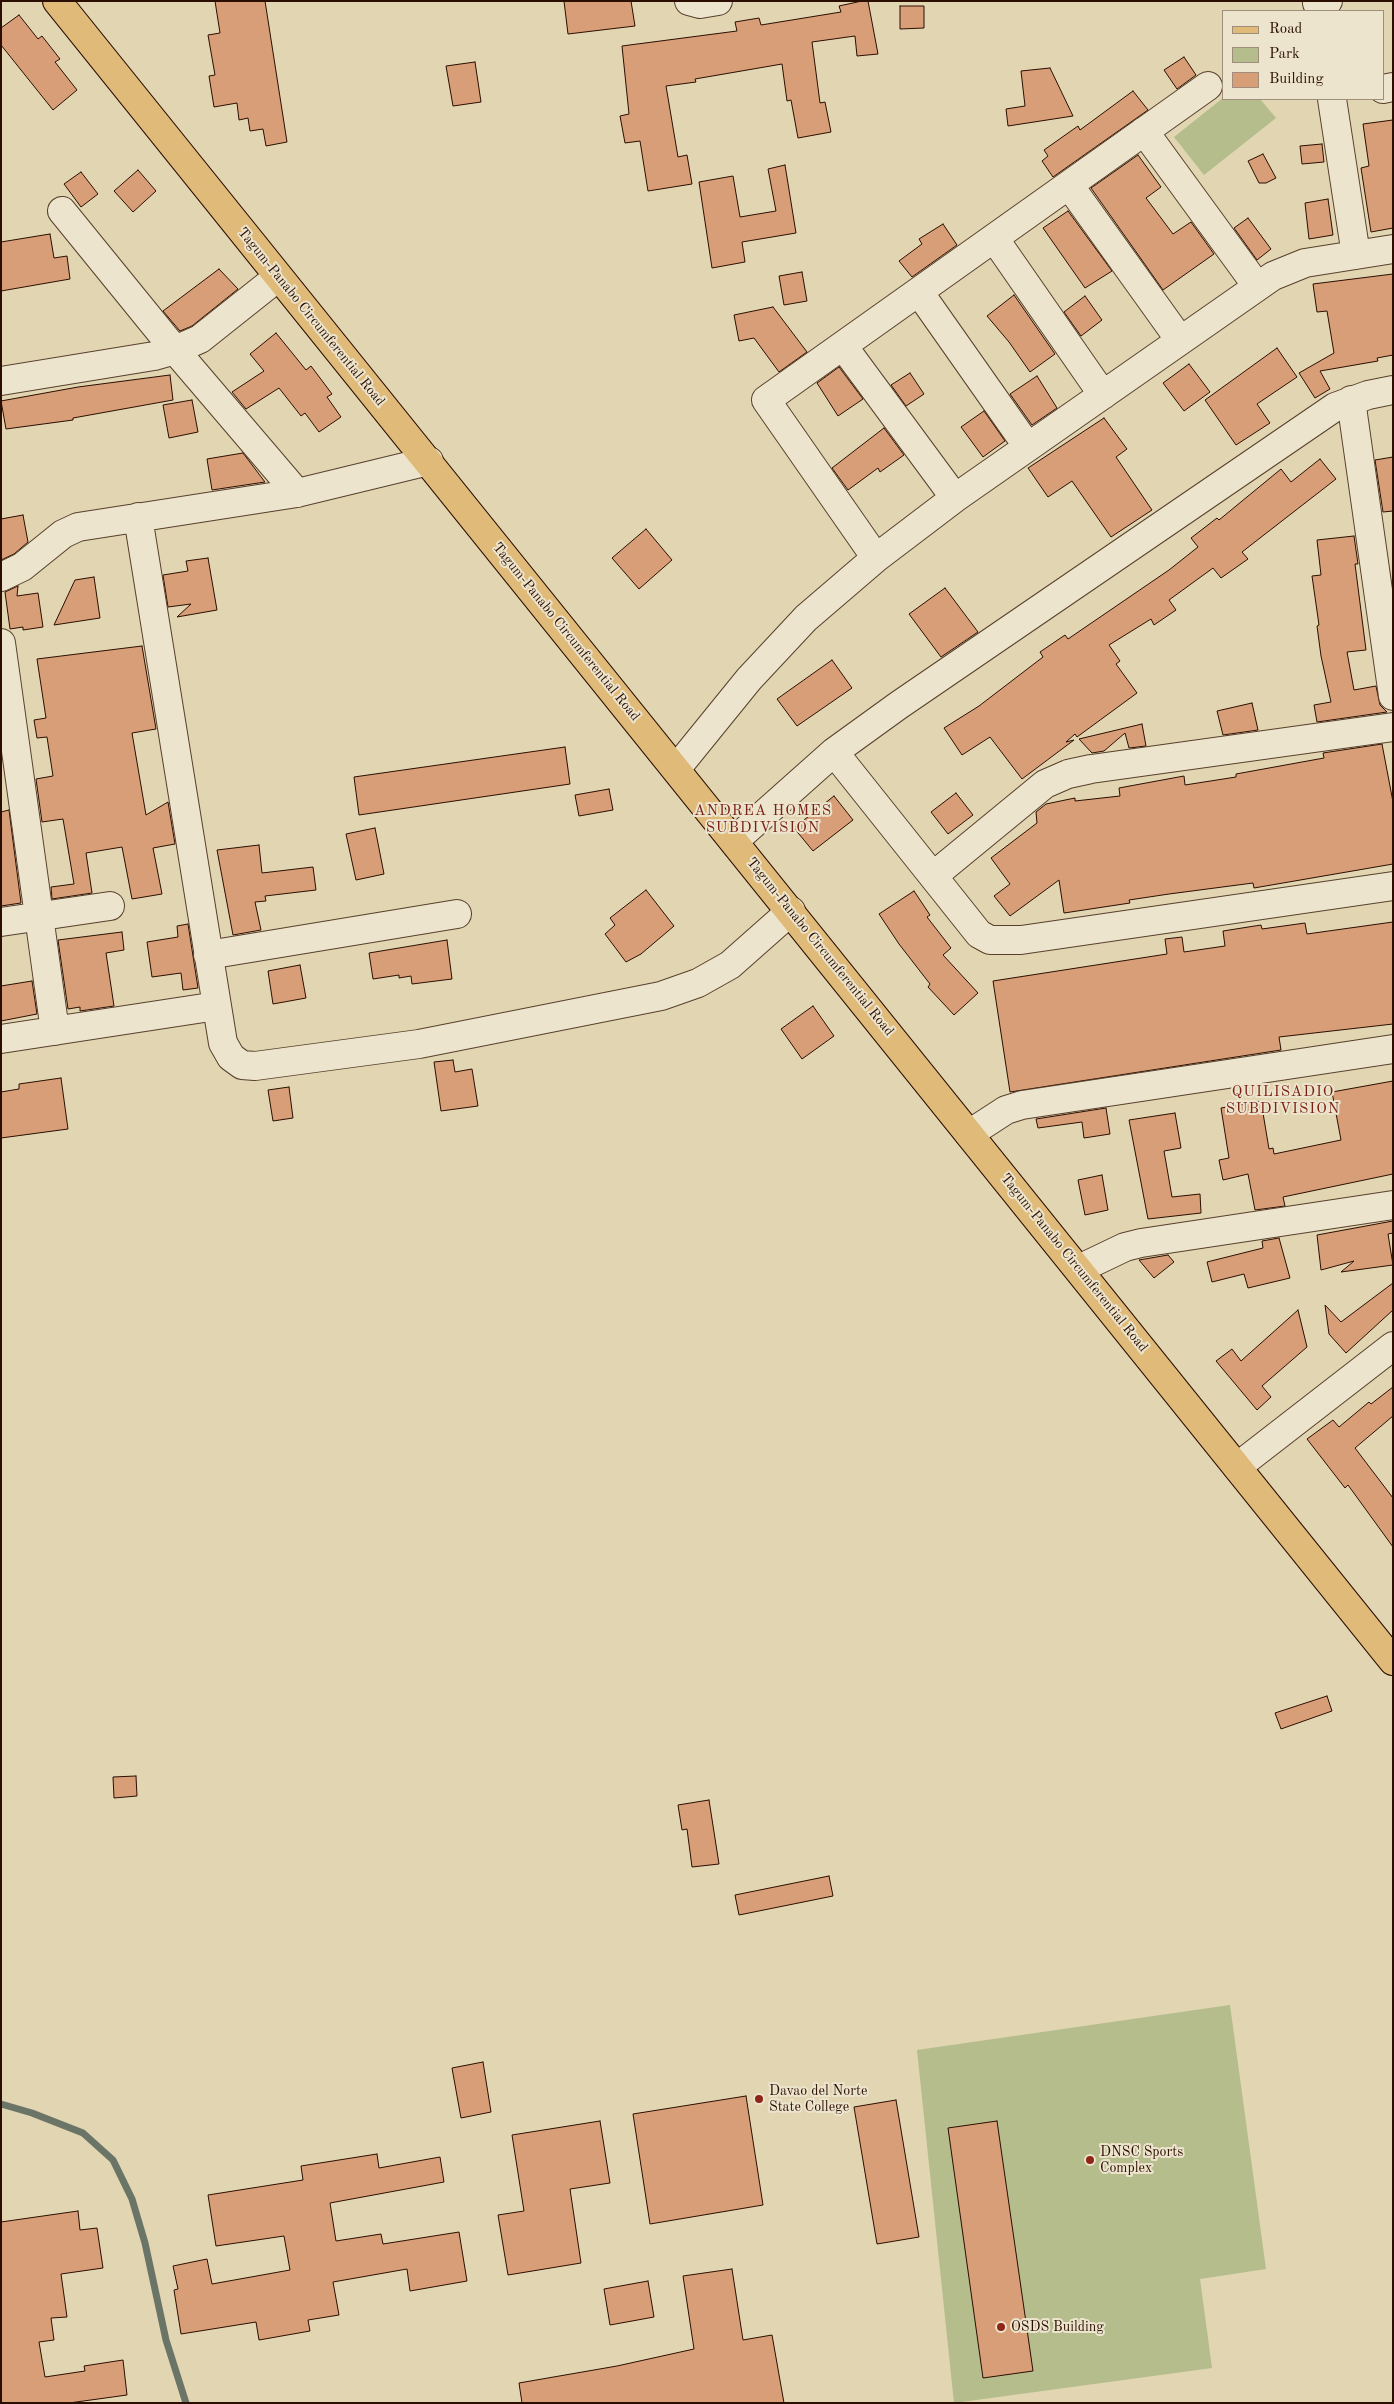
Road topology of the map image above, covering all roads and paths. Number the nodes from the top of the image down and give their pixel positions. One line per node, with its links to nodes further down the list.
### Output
1 (57, 1): 12 (main road, Tagum-Panabo Circumferential Road)
2 (689, 1): 3 (street)
3 (718, 1)
4 (1208, 86): 6 (street)
5 (1332, 100): 11 (street)
6 (1144, 131): 7 (street); 13 (street)
7 (1069, 185): 9 (street); 15 (street)
8 (62, 211): 17 (street)
9 (994, 238): 14 (street); 20 (street)
10 (1393, 249): 11 (street)
11 (1356, 255): 13 (street)
12 (278, 277): 17 (street); 23 (main road, Tagum-Panabo Circumferential Road)
13 (1256, 286): 15 (street)
14 (919, 292): 16 (street); 22 (street)
15 (1180, 340): 20 (street)
16 (843, 346): 25 (street); 27 (street)
17 (175, 350): 18 (street); 24 (street)
18 (1, 381)
19 (1393, 390): 21 (street)
20 (1103, 395): 22 (street)
21 (1351, 400): 30 (street); 32 (street)
22 (1028, 447): 25 (street)
23 (429, 461): 24 (street); 33 (main road, Tagum-Panabo Circumferential Road)
24 (297, 493): 26 (street)
25 (955, 498): 27 (street)
26 (138, 517): 28 (street); 43 (street)
27 (876, 558): 33 (street)
28 (1, 577)
29 (1, 643): 34 (street)
30 (1393, 696)
31 (1393, 727): 36 (street)
32 (834, 752): 35 (street); 36 (street)
33 (676, 769): 35 (main road, Tagum-Panabo Circumferential Road)
34 (12, 802): 41 (street)
35 (734, 841): 39 (main road, Tagum-Panabo Circumferential Road)
36 (933, 876): 37 (street)
37 (1393, 886)
38 (110, 906): 41 (street)
39 (791, 912): 44 (street); 48 (main road, Tagum-Panabo Circumferential Road)
40 (457, 914): 43 (street)
41 (40, 916): 42 (street); 45 (street)
42 (1, 922)
43 (208, 955): 44 (street)
44 (217, 1006): 45 (street)
45 (55, 1031): 46 (street)
46 (1, 1039)
47 (1393, 1048): 48 (street)
48 (970, 1134): 50 (main road, Tagum-Panabo Circumferential Road)
49 (1393, 1205): 50 (street)
50 (1079, 1269): 52 (main road, Tagum-Panabo Circumferential Road)
51 (1393, 1346): 52 (street)
52 (1237, 1467): 53 (main road, Tagum-Panabo Circumferential Road)
53 (1393, 1661)

